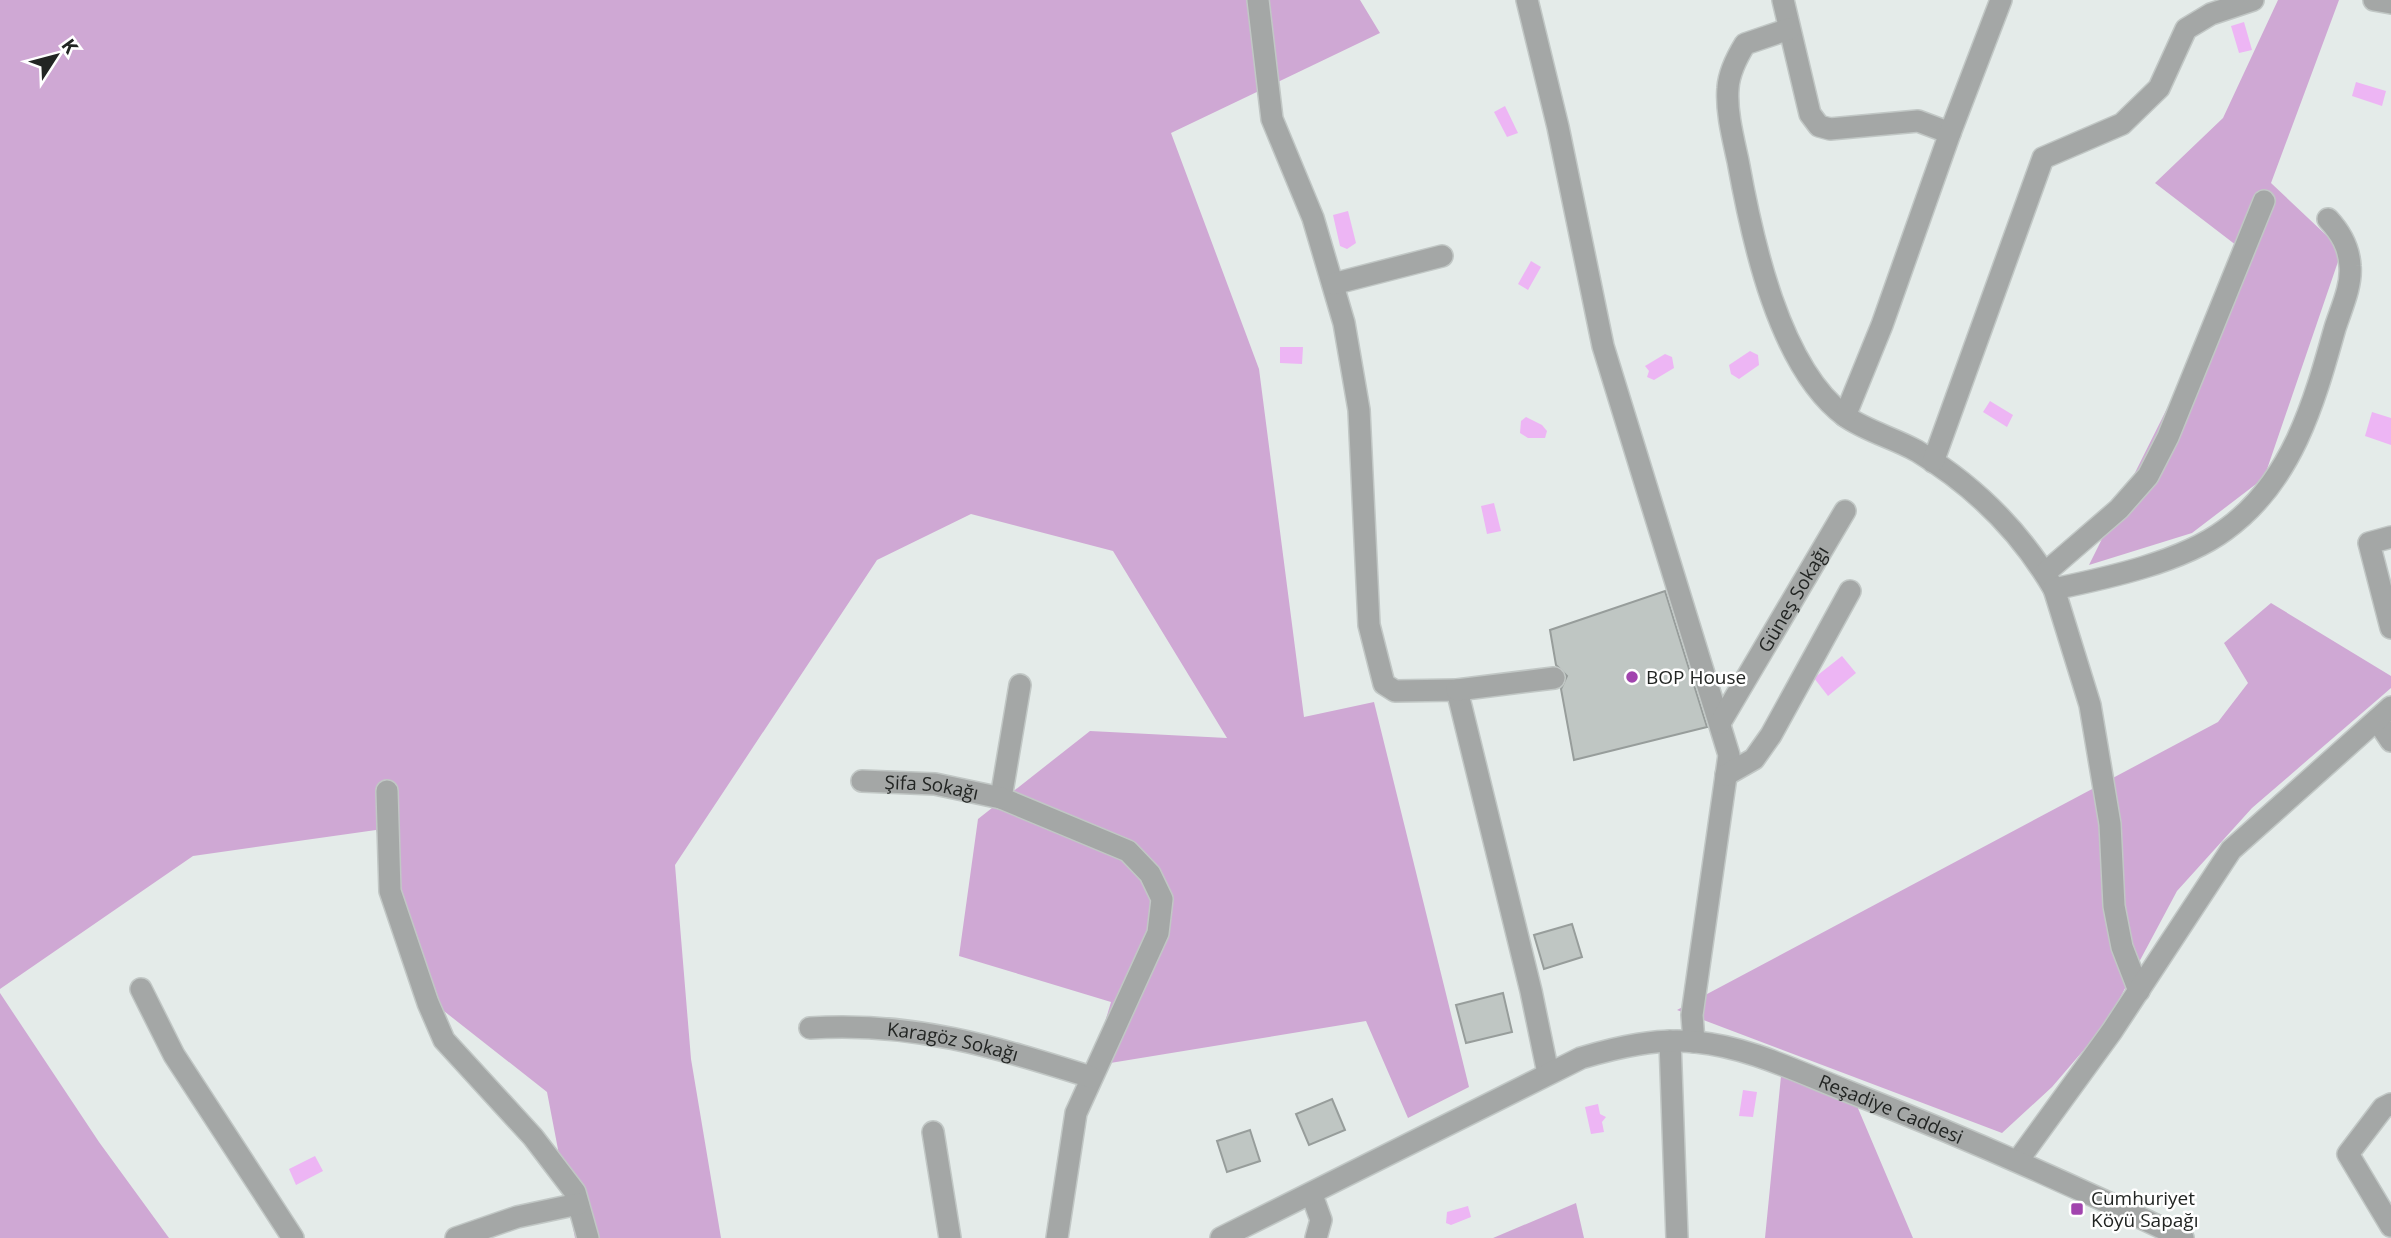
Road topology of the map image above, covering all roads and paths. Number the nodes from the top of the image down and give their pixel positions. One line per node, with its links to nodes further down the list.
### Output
1 (1258, 0): 13 (street)
2 (1527, 0): 25 (street)
3 (1783, 0): 8 (street)
4 (2001, 0): 9 (street)
5 (2253, 0): 15 (street)
6 (2374, 0): 7 (street)
7 (2391, 3)
8 (1788, 29): 9 (street); 14 (street)
9 (1950, 133): 14 (street)
10 (2264, 201): 18 (street)
11 (2328, 219): 18 (street)
12 (1442, 256): 13 (street)
13 (1333, 284): 23 (street)
14 (1845, 416): 15 (street)
15 (1933, 463): 18 (street)
16 (1845, 511): 25 (street, Güneş Sokağı)
17 (2391, 537): 20 (street)
18 (2050, 581): 32 (street)
19 (1850, 591): 27 (street)
20 (2391, 628)
21 (1554, 678): 23 (street)
22 (1020, 685): 30 (street)
23 (1457, 690): 36 (street)
24 (2384, 713): 26 (street); 32 (street)
25 (1720, 723): 27 (street)
26 (2391, 741)
27 (1726, 775): 35 (street)
28 (862, 781): 30 (street, Şifa Sokağı)
29 (387, 791): 42 (street)
30 (1001, 798): 37 (street, Şifa Sokağı)
31 (141, 989): 44 (street)
32 (2139, 991): 40 (street)
33 (810, 1028): 37 (street, Karagöz Sokağı)
34 (1670, 1041): 35 (street, Reşadiye Caddesi); 36 (street, Reşadiye Caddesi); 51 (street)
35 (1693, 1042): 40 (street, Reşadiye Caddesi)
36 (1548, 1073): 41 (street, Reşadiye Caddesi)
37 (1091, 1077): 48 (street, Şifa Sokağı)
38 (2391, 1104): 43 (street)
39 (933, 1132): 47 (street)
40 (2019, 1160): 52 (street, Reşadiye Caddesi)
41 (1312, 1195): 49 (street, Reşadiye Caddesi); 50 (street)
42 (578, 1204): 45 (street); 46 (street)
43 (2391, 1226)
44 (293, 1238)
45 (456, 1238)
46 (588, 1238)
47 (950, 1238)
48 (1057, 1238)
49 (1221, 1238)
50 (1316, 1238)
51 (1677, 1238)
52 (2183, 1238)

